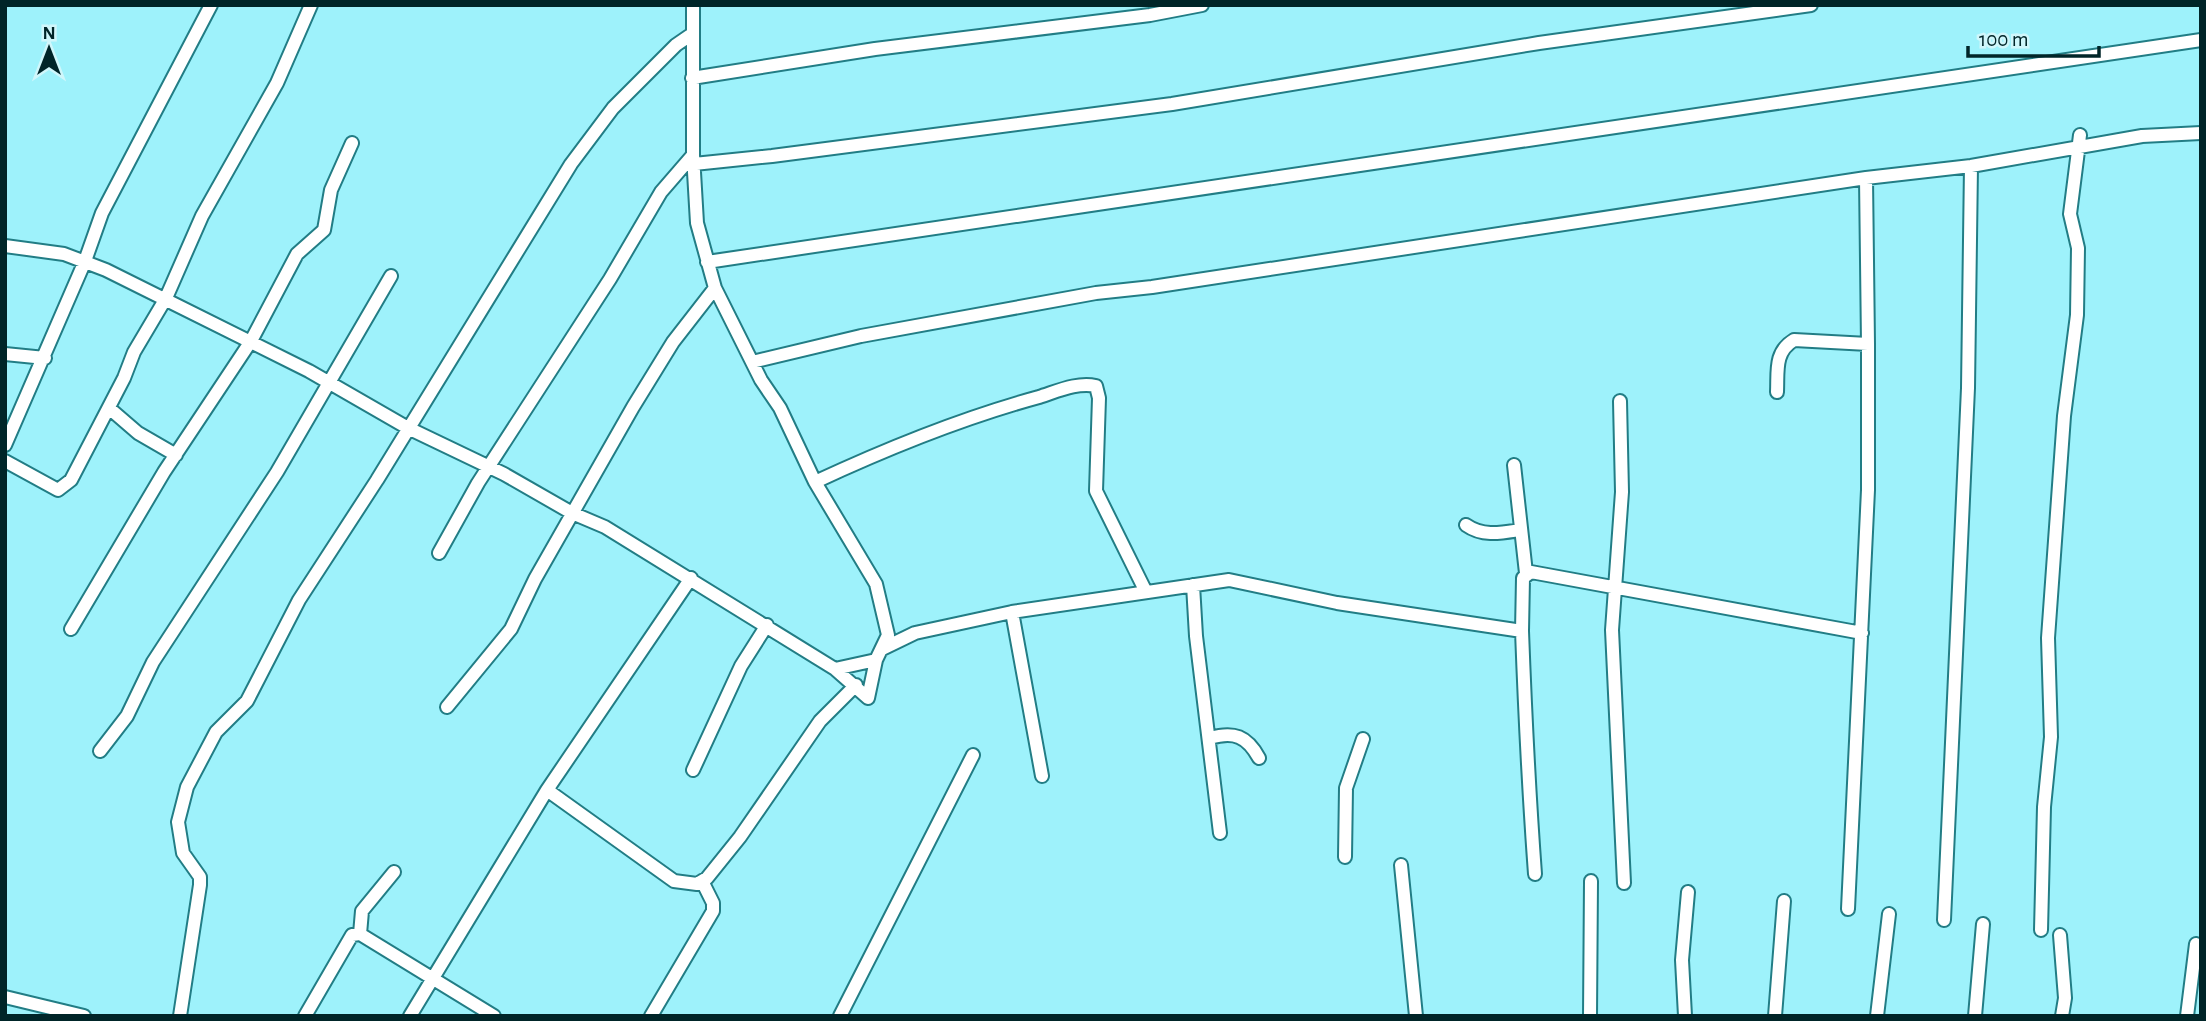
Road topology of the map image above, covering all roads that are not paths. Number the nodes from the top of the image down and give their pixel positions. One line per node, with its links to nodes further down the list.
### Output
1 (211, 5): 16 (street)
2 (312, 5): 20 (street)
3 (693, 5): 6 (street)
4 (1202, 5): 8 (street)
5 (1811, 5): 12 (street)
6 (691, 34): 8 (street); 30 (street)
7 (2201, 40): 17 (street)
8 (692, 78): 12 (street)
9 (2201, 133): 10 (street)
10 (2080, 141): 13 (street); 79 (street)
11 (352, 144): 21 (street)
12 (694, 159): 17 (street); 35 (street)
13 (1971, 166): 14 (street); 77 (street)
14 (1866, 178): 22 (street); 25 (street)
15 (5, 246): 16 (street)
16 (85, 261): 20 (street); 24 (street)
17 (707, 262): 19 (street)
18 (391, 276): 26 (street)
19 (715, 288): 25 (street); 37 (street)
20 (166, 298): 21 (street); 29 (street)
21 (251, 341): 26 (street); 32 (street)
22 (1868, 344): 27 (street); 52 (street)
23 (5, 354): 24 (street)
24 (45, 358): 31 (street)
25 (752, 362): 36 (street)
26 (329, 382): 30 (street); 59 (street)
27 (1777, 392)
28 (1620, 401): 44 (street)
29 (109, 408): 32 (street); 33 (street)
30 (408, 428): 35 (street); 86 (street)
31 (5, 445)
32 (176, 455): 49 (street)
33 (5, 461)
34 (1514, 466): 39 (street)
35 (488, 469): 37 (street); 40 (street)
36 (815, 482): 45 (street); 48 (street)
37 (572, 513): 42 (street); 56 (street)
38 (1466, 525): 39 (street)
39 (1520, 530): 41 (street)
40 (439, 553)
41 (1526, 573): 44 (street); 50 (street)
42 (691, 578): 47 (street); 64 (street)
43 (1193, 585): 45 (street); 50 (street); 57 (street)
44 (1614, 586): 52 (street); 72 (street)
45 (1145, 590): 46 (street)
46 (1012, 612): 51 (street); 63 (street)
47 (767, 625): 54 (street); 62 (street)
48 (884, 627): 51 (street); 53 (street)
49 (71, 629)
50 (1522, 631): 69 (street)
51 (915, 633): 53 (street)
52 (1862, 634): 75 (street)
53 (879, 654): 54 (street); 55 (street)
54 (835, 669): 55 (street)
55 (856, 685): 70 (street)
56 (447, 706)
57 (1210, 738): 61 (street); 65 (street)
58 (1363, 739): 66 (street)
59 (100, 751)
60 (973, 755): 91 (street)
61 (1259, 758)
62 (693, 770)
63 (1042, 776)
64 (547, 790): 70 (street); 83 (street)
65 (1220, 832)
66 (1345, 857)
67 (1401, 864): 92 (street)
68 (394, 872): 80 (street)
69 (1535, 874)
70 (702, 881): 90 (street)
71 (1591, 881): 93 (street)
72 (1623, 883)
73 (1688, 892): 94 (street)
74 (1784, 901): 95 (street)
75 (1848, 909)
76 (1889, 914): 96 (street)
77 (1944, 920)
78 (1983, 924): 97 (street)
79 (2041, 930)
80 (360, 934): 83 (street); 87 (street)
81 (2060, 935): 98 (street)
82 (2196, 944): 99 (street)
83 (433, 980): 88 (street); 89 (street)
84 (5, 997): 85 (street)
85 (84, 1016)
86 (180, 1016)
87 (305, 1016)
88 (410, 1016)
89 (494, 1016)
90 (651, 1016)
91 (840, 1016)
92 (1416, 1016)
93 (1590, 1016)
94 (1685, 1016)
95 (1775, 1016)
96 (1877, 1016)
97 (1975, 1016)
98 (2062, 1016)
99 (2187, 1016)

